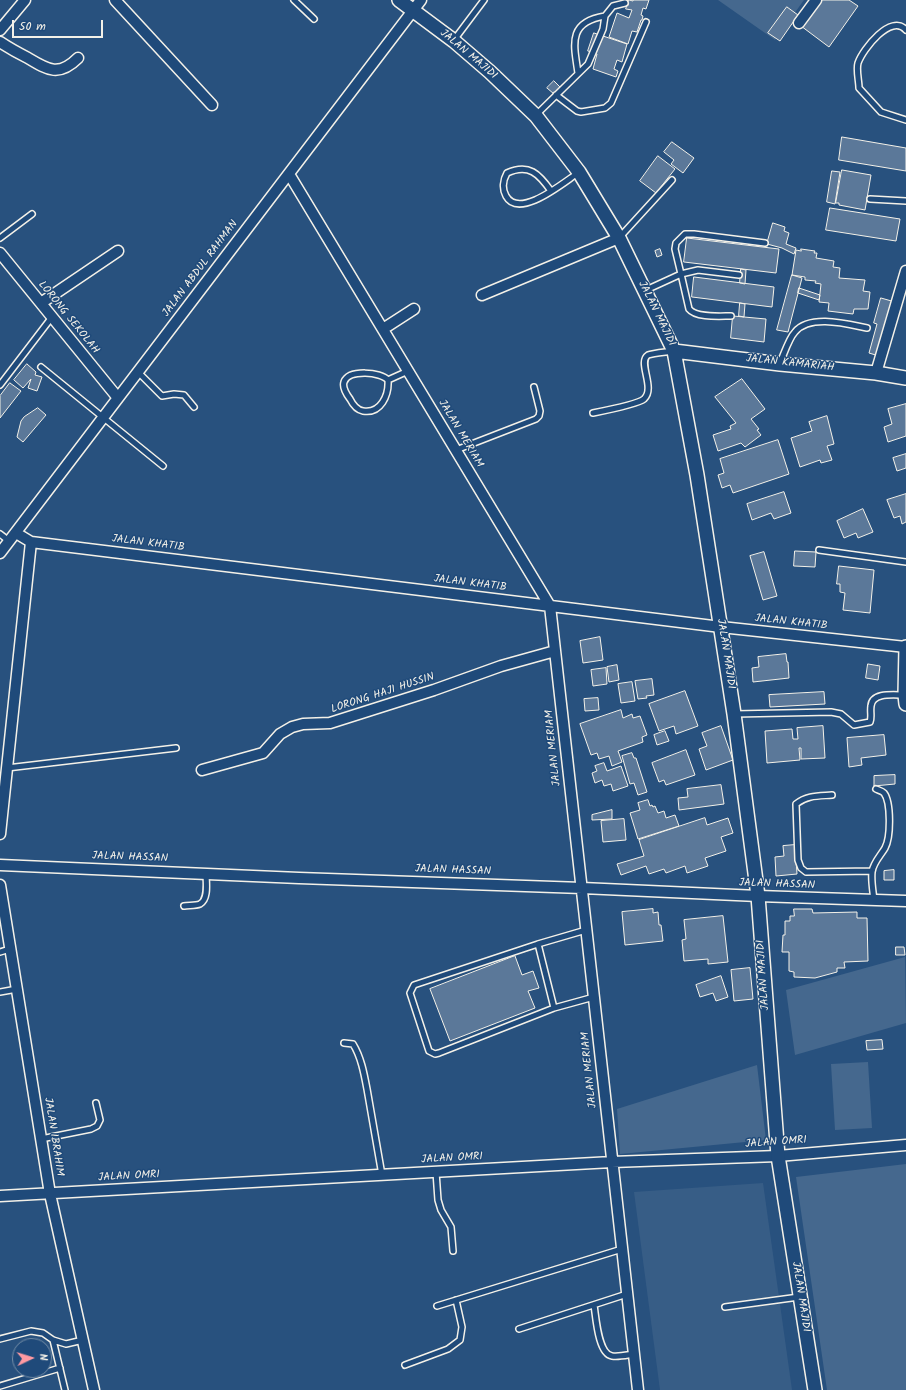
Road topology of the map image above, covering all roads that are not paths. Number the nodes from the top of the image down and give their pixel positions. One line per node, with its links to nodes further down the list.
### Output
1 (25, 0): 14 (street)
2 (115, 0): 21 (street)
3 (294, 0): 11 (lane)
4 (399, 0): 9 (street, JALAN MAJIDI)
5 (421, 0): 9 (street, JALAN ABDUL RAHMAN)
6 (484, 0): 16 (lane)
7 (816, 0): 13 (street)
8 (625, 2): 10 (lane)
9 (413, 11): 16 (street, JALAN MAJIDI); 25 (street, JALAN ABDUL RAHMAN)
10 (605, 16): 19 (lane); 19 (lane)
11 (314, 19)
12 (646, 22): 20 (lane)
13 (799, 23)
14 (0, 30)
15 (906, 30): 23 (lane)
16 (454, 41): 22 (street, JALAN MAJIDI)
17 (0, 42): 18 (street)
18 (78, 58)
19 (578, 73): 20 (lane)
20 (556, 95): 22 (lane)
21 (212, 105)
22 (536, 116): 24 (street, JALAN MAJIDI)
23 (906, 120)
24 (579, 172): 27 (lane); 32 (street, JALAN MAJIDI)
25 (289, 174): 46 (street, JALAN MERIAM); 51 (street, JALAN ABDUL RAHMAN)
26 (672, 180): 32 (lane)
27 (551, 191): 27 (lane)
28 (870, 199): 29 (lane)
29 (906, 201)
30 (32, 214): 31 (lane)
31 (0, 238)
32 (619, 238): 39 (street, JALAN MAJIDI); 40 (street)
33 (765, 243): 37 (lane)
34 (118, 251): 41 (street)
35 (0, 253): 41 (street, LORONG SEKOLAH)
36 (906, 271): 52 (street)
37 (681, 274): 38 (lane); 39 (lane); 43 (lane)
38 (739, 276)
39 (645, 290): 47 (street, JALAN MAJIDI)
40 (482, 295)
41 (41, 303): 44 (street, LORONG SEKOLAH)
42 (414, 309): 46 (street)
43 (731, 316)
44 (52, 317): 55 (lane); 57 (street, LORONG SEKOLAH)
45 (867, 328): 48 (lane)
46 (383, 329): 50 (street, JALAN MERIAM)
47 (674, 351): 48 (street, JALAN KAMARIAH); 59 (lane); 70 (street, JALAN MAJIDI)
48 (780, 364): 52 (street, JALAN KAMARIAH)
49 (41, 367): 60 (lane)
50 (408, 371): 54 (lane); 61 (street, JALAN MERIAM)
51 (138, 372): 57 (street, JALAN ABDUL RAHMAN); 58 (lane)
52 (876, 373): 53 (street, JALAN KAMARIAH)
53 (906, 378)
54 (388, 380): 54 (lane)
55 (0, 384)
56 (534, 387): 61 (lane)
57 (118, 398): 60 (street, JALAN ABDUL RAHMAN)
58 (194, 407)
59 (593, 413)
60 (103, 418): 62 (lane); 64 (street, JALAN ABDUL RAHMAN)
61 (456, 450): 69 (street, JALAN MERIAM)
62 (163, 466)
63 (0, 534): 64 (lane)
64 (12, 537): 65 (street); 67 (street, JALAN ABDUL RAHMAN)
65 (31, 542): 69 (street, JALAN KHATIB); 76 (street)
66 (819, 550): 68 (lane)
67 (0, 553)
68 (906, 562)
69 (550, 606): 70 (street, JALAN KHATIB); 72 (street, JALAN MERIAM)
70 (721, 627): 71 (street, JALAN KHATIB); 74 (street, JALAN MAJIDI)
71 (906, 647): 73 (street)
72 (555, 651): 77 (street, LORONG HAJI HUSSIN); 85 (street, JALAN MERIAM)
73 (905, 700): 74 (lane)
74 (734, 714): 86 (street, JALAN MAJIDI)
75 (176, 748): 76 (lane)
76 (7, 768): 80 (street)
77 (202, 770)
78 (876, 789): 82 (lane)
79 (832, 795): 82 (lane)
80 (0, 834)
81 (0, 865): 83 (street, JALAN HASSAN)
82 (872, 871): 87 (lane)
83 (206, 874): 85 (street, JALAN HASSAN); 89 (lane)
84 (0, 885): 90 (street, JALAN IBRAHIM)
85 (582, 888): 86 (street, JALAN HASSAN); 91 (street, JALAN MERIAM)
86 (758, 896): 87 (street, JALAN HASSAN); 103 (street, JALAN MAJIDI)
87 (874, 900): 88 (street, JALAN HASSAN)
88 (906, 901)
89 (184, 906)
90 (3, 923): 93 (street, JALAN IBRAHIM)
91 (586, 930): 92 (lane); 97 (street, JALAN MERIAM)
92 (538, 944): 98 (lane); 98 (lane)
93 (10, 949): 94 (lane); 95 (street, JALAN IBRAHIM)
94 (0, 952)
95 (17, 989): 96 (lane); 101 (street, JALAN IBRAHIM)
96 (0, 992)
97 (594, 997): 98 (lane); 104 (street, JALAN MERIAM)
98 (554, 1008)
99 (344, 1043): 106 (lane)
100 (96, 1103): 101 (lane)
101 (41, 1139): 107 (street, JALAN IBRAHIM)
102 (906, 1145): 103 (street, JALAN OMRI)
103 (778, 1156): 104 (street, JALAN OMRI); 112 (street, JALAN MAJIDI)
104 (612, 1162): 105 (street, JALAN OMRI); 109 (street, JALAN MERIAM)
105 (436, 1172): 106 (street, JALAN OMRI); 110 (lane)
106 (382, 1175): 107 (street, JALAN OMRI)
107 (50, 1194): 108 (street, JALAN OMRI); 120 (street, JALAN IBRAHIM)
108 (0, 1196)
109 (622, 1249): 111 (street, JALAN MERIAM); 113 (lane)
110 (453, 1251)
111 (627, 1294): 114 (lane); 121 (street, JALAN MERIAM)
112 (800, 1297): 116 (lane); 128 (street, JALAN MAJIDI)
113 (456, 1300): 115 (lane); 122 (lane)
114 (594, 1305): 117 (lane); 121 (lane)
115 (437, 1306)
116 (725, 1307)
117 (519, 1329)
118 (0, 1339): 119 (lane)
119 (53, 1340): 120 (lane); 123 (lane)
120 (84, 1340): 126 (street, JALAN IBRAHIM)
121 (634, 1354): 127 (street, JALAN MERIAM)
122 (405, 1365)
123 (60, 1368): 124 (lane); 125 (lane)
124 (0, 1386)
125 (65, 1390)
126 (94, 1390)
127 (638, 1390)
128 (815, 1390)

